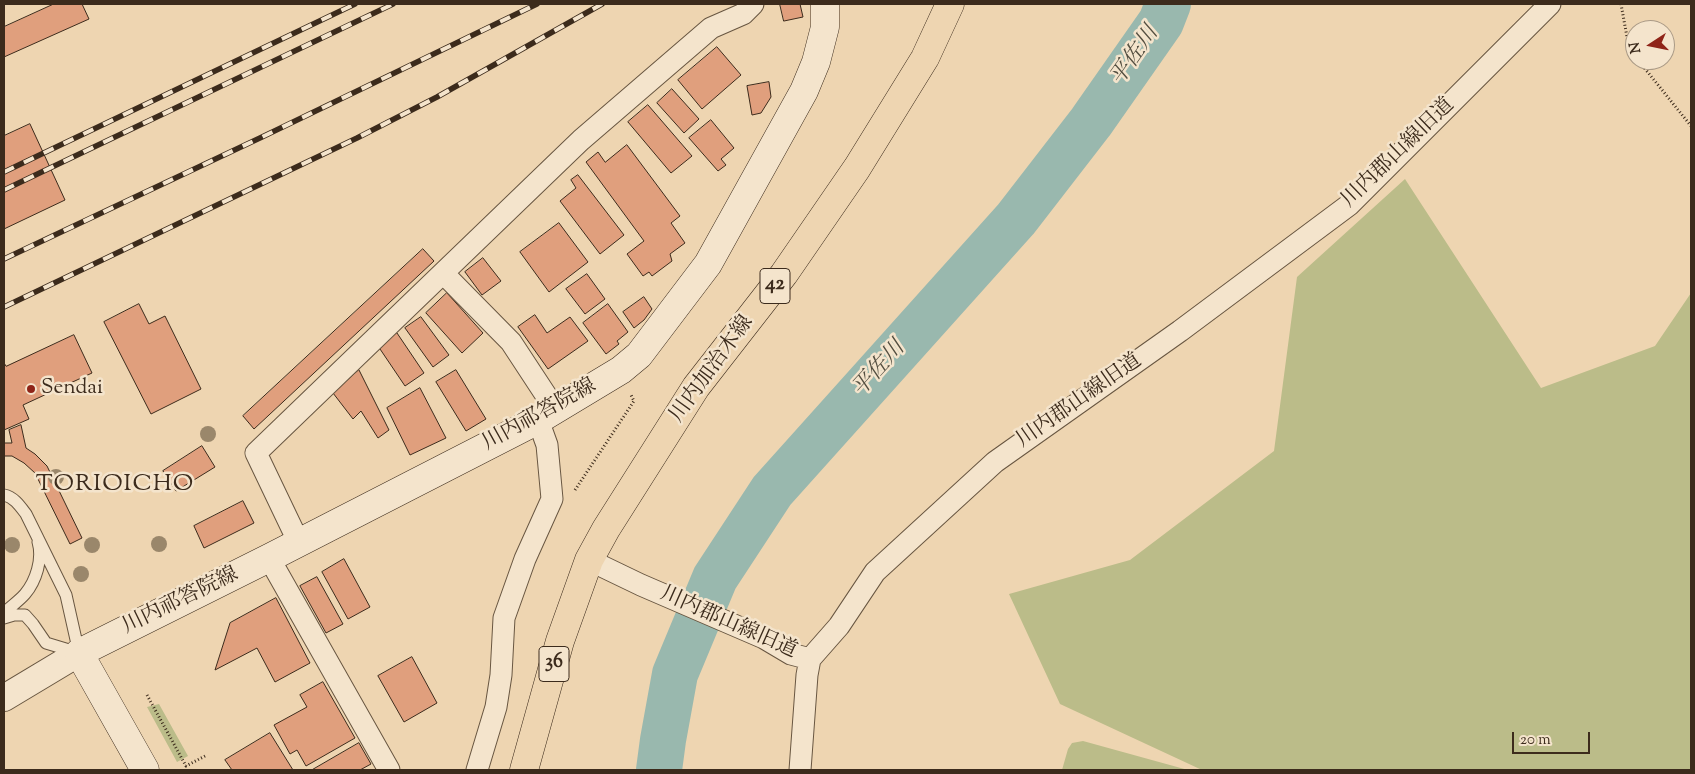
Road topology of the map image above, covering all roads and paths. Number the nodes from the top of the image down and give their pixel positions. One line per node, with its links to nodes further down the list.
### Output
1 (753, 4): 9 (street)
2 (825, 4): 10 (main road, 川内祁答院線)
3 (950, 4): 15 (main road, 川内加治木線 / 42)
4 (1550, 4): 19 (street, 川内郡山線旧道)
5 (1620, 4): 6 (path)
6 (1625, 28)
7 (1646, 70): 8 (path)
8 (1691, 126)
9 (443, 273): 10 (street); 13 (street)
10 (547, 414): 13 (main road, 川内祁答院線); 25 (street)
11 (4, 495): 12 (lane)
12 (34, 526): 16 (lane); 18 (lane)
13 (299, 543): 14 (main road, 川内祁答院線)
14 (270, 558): 18 (main road, 川内祁答院線); 24 (street)
15 (589, 560): 19 (street, 川内郡山線旧道); 26 (main road, 36)
16 (4, 613)
17 (4, 618): 18 (lane)
18 (79, 653): 21 (street); 23 (main road)
19 (810, 659): 27 (street)
20 (147, 695): 22 (path)
21 (4, 698)
22 (207, 755)
23 (145, 770)
24 (389, 770)
25 (477, 770)
26 (524, 770)
27 (800, 770)

